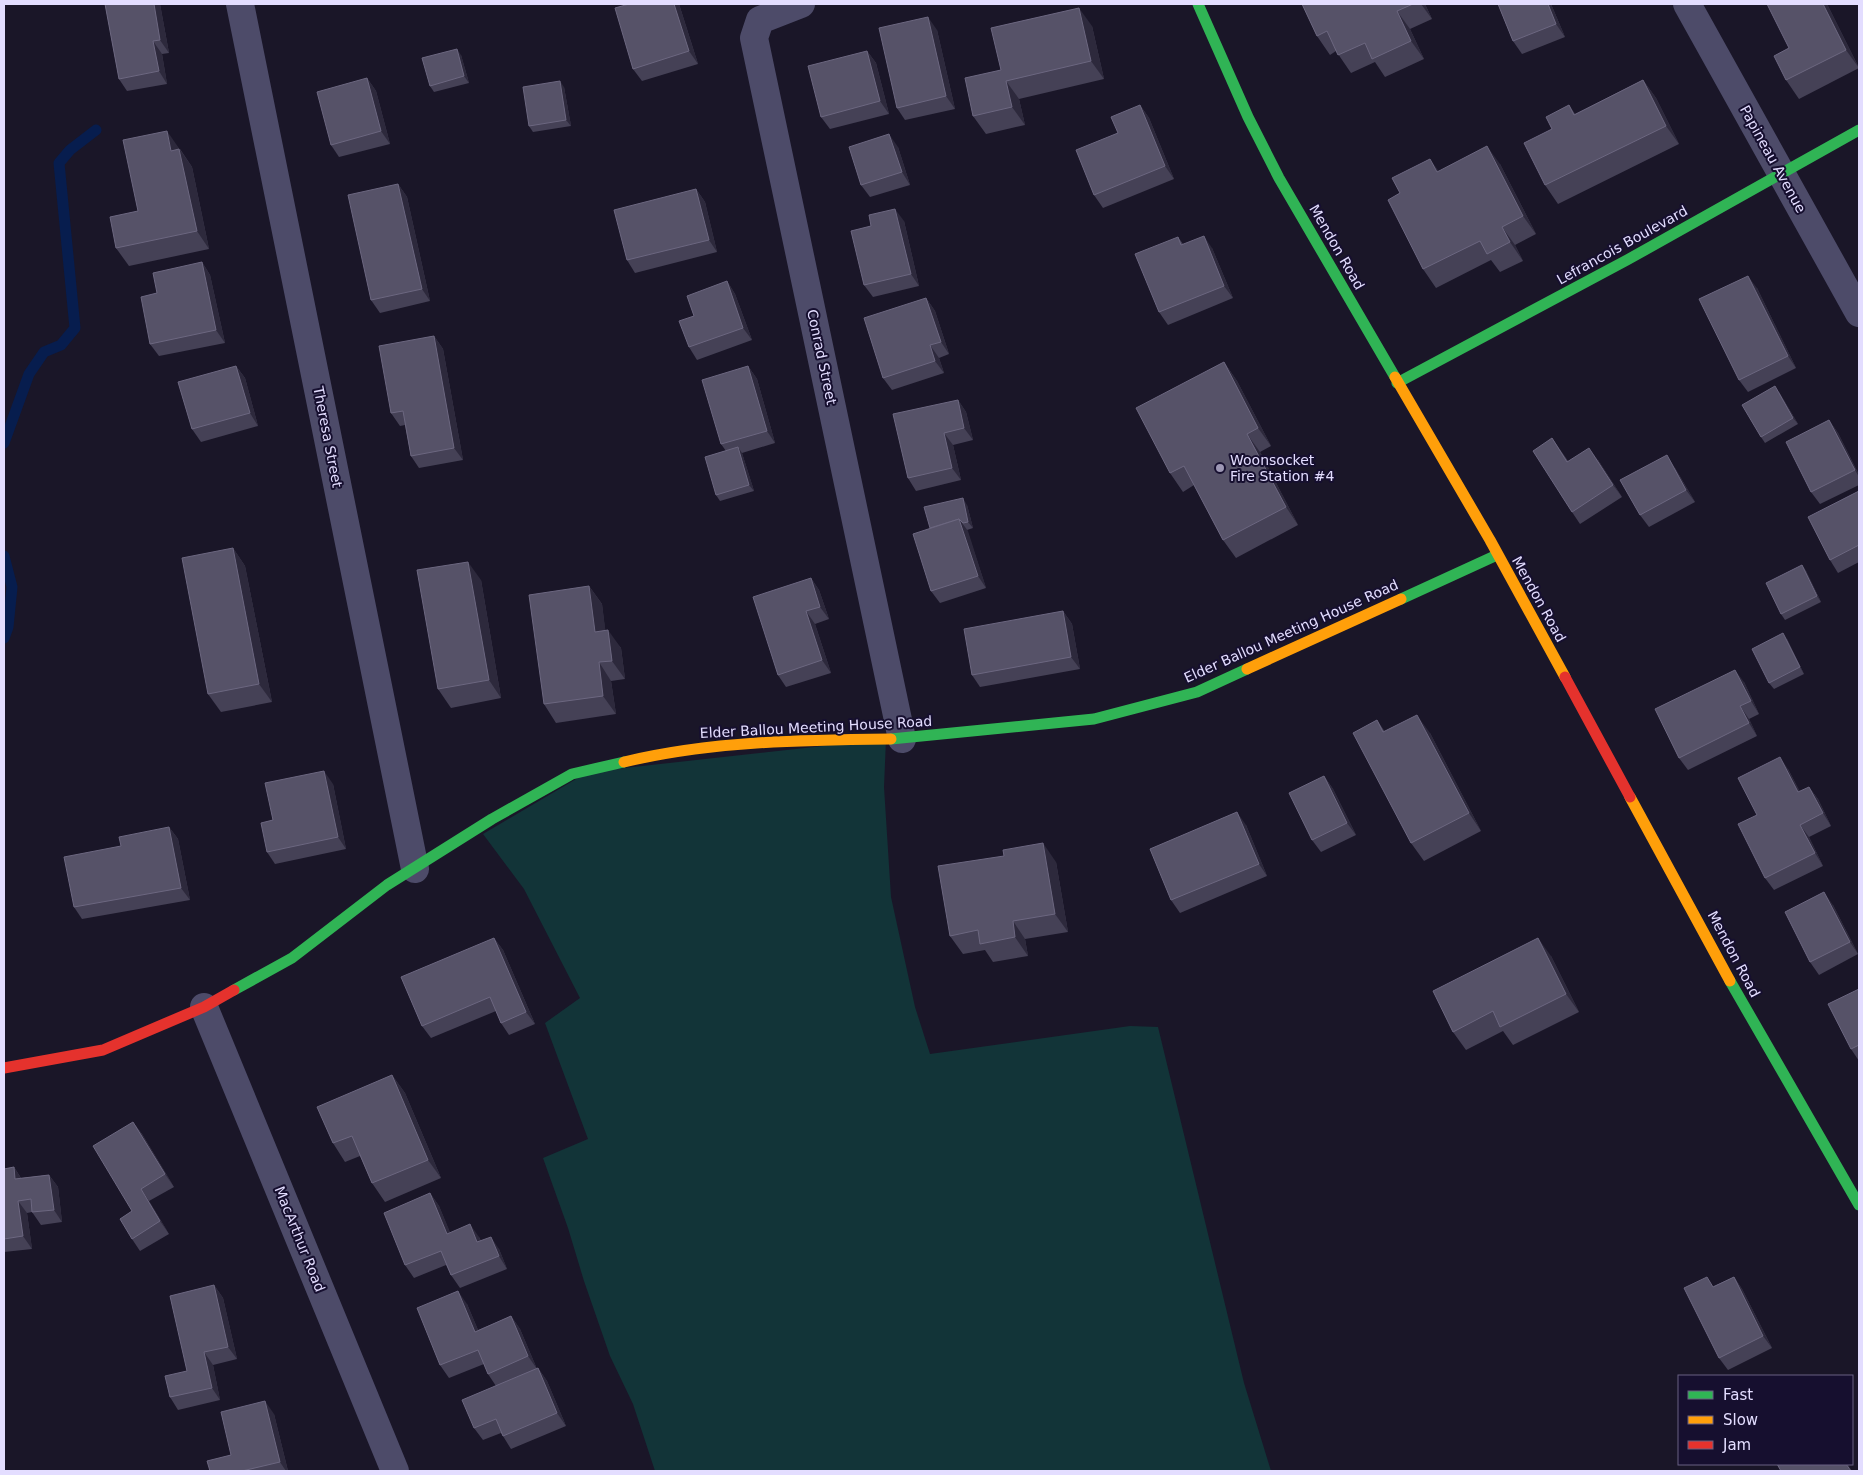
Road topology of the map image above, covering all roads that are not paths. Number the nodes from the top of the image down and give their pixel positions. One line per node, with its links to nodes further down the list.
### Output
1 (240, 4): 11 (street, Theresa Street)
2 (801, 4): 10 (street, Conrad Street)
3 (1198, 4): 8 (street, Mendon Road)
4 (1688, 4): 6 (street, Papineau Avenue)
5 (1859, 130): 6 (street, Lefrancois Boulevard)
6 (1781, 174): 7 (street, Papineau Avenue); 8 (street, Lefrancois Boulevard)
7 (1859, 313)
8 (1397, 383): 9 (street, Mendon Road)
9 (1497, 555): 10 (street, Elder Ballou Meeting House Road); 14 (street, Mendon Road)
10 (902, 739): 11 (street, Elder Ballou Meeting House Road)
11 (415, 869): 12 (street, Elder Ballou Meeting House Road)
12 (204, 1007): 13 (street, Elder Ballou Meeting House Road); 15 (street, MacArthur Road)
13 (4, 1068)
14 (1859, 1206)
15 (395, 1471)

